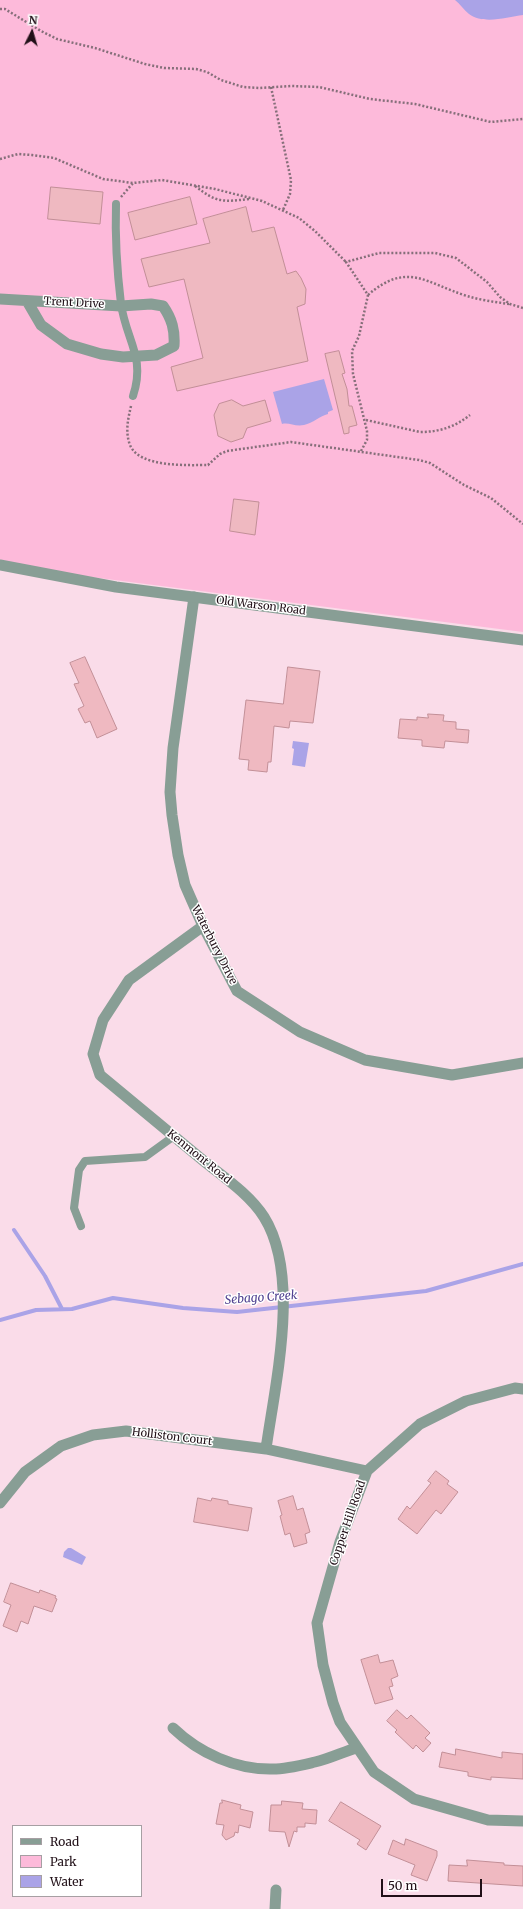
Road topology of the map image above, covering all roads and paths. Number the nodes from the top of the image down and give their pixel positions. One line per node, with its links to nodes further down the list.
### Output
1 (0, 9): 2 (path)
2 (271, 88): 3 (path); 11 (path)
3 (523, 119)
4 (0, 156): 5 (path)
5 (6, 157): 6 (path); 7 (path)
6 (0, 159)
7 (132, 183): 8 (path); 10 (path)
8 (195, 185): 9 (path); 9 (path)
9 (252, 198): 11 (path)
10 (116, 204): 17 (lane)
11 (283, 210): 12 (path)
12 (346, 262): 13 (path); 16 (path)
13 (368, 295): 16 (path); 22 (path)
14 (0, 299): 15 (street, Trent Drive)
15 (27, 301): 17 (street, Trent Drive); 19 (street, Trent Drive)
16 (510, 304): 18 (path)
17 (121, 306): 19 (lane); 19 (street, Trent Drive)
18 (523, 308)
19 (137, 356): 20 (lane)
20 (133, 396): 23 (path)
21 (470, 415): 22 (path)
22 (366, 420): 23 (path)
23 (361, 451): 24 (path)
24 (523, 524)
25 (0, 566): 26 (street, Old Warson Road)
26 (194, 598): 27 (street, Old Warson Road); 28 (street, Waterbury Drive)
27 (523, 640)
28 (203, 926): 29 (street, Waterbury Drive); 30 (street, Kenmont Road)
29 (523, 1063)
30 (174, 1136): 31 (lane); 33 (street, Kenmont Road)
31 (81, 1226)
32 (523, 1389): 34 (street, Copper Hill Road)
33 (266, 1449): 34 (street, Holliston Court); 35 (street, Holliston Court)
34 (367, 1471): 37 (street, Copper Hill Road)
35 (0, 1503)
36 (173, 1728): 37 (street)
37 (356, 1748): 38 (street, Copper Hill Road)
38 (523, 1821)
39 (276, 1890): 40 (street)
40 (275, 1909)

